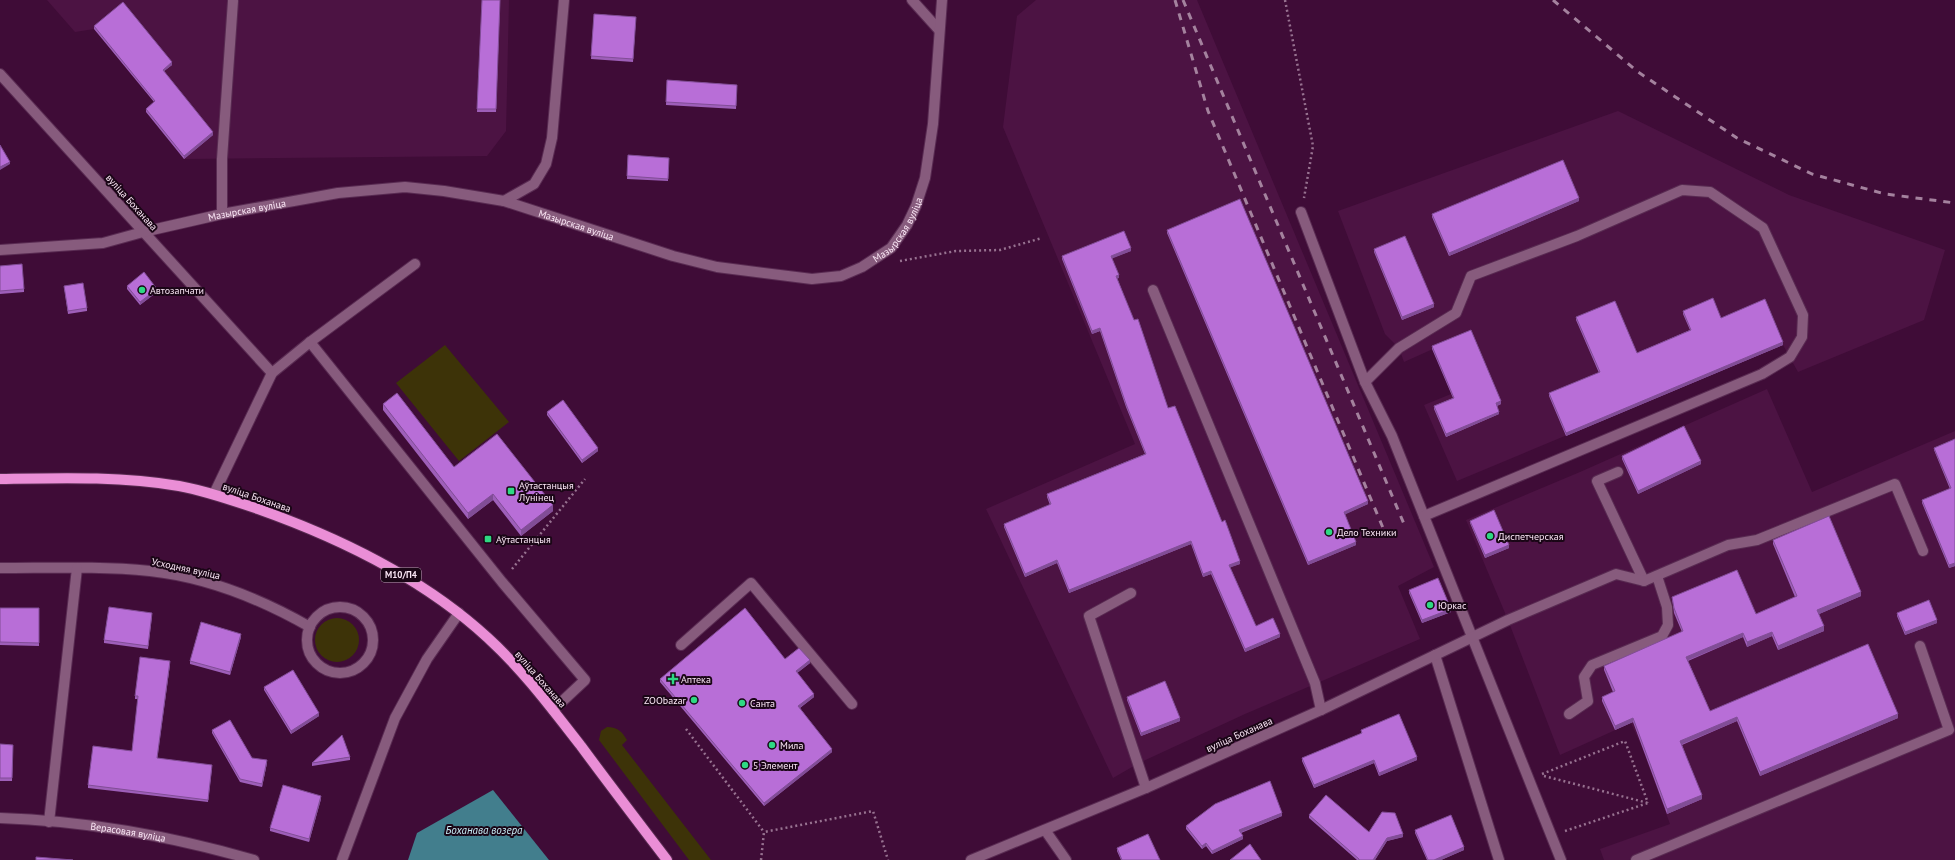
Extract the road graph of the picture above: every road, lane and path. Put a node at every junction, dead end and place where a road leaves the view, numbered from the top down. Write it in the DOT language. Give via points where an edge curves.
graph roads {
  1 [pos="564,0"];
  2 [pos="912,0"];
  3 [pos="942,0"];
  4 [pos="1285,0"];
  5 [pos="233,1"];
  6 [pos="939,30"];
  7 [pos="0,74"];
  8 [pos="504,200"];
  9 [pos="1301,212"];
  10 [pos="222,214"];
  11 [pos="143,232"];
  12 [pos="1042,238"];
  13 [pos="0,250"];
  14 [pos="898,261"];
  15 [pos="415,264"];
  16 [pos="1153,290"];
  17 [pos="310,342"];
  18 [pos="272,373"];
  19 [pos="1365,382"];
  20 [pos="1618,472"];
  21 [pos="0,479"];
  22 [pos="585,479"];
  23 [pos="214,494"];
  24 [pos="1424,516"];
  25 [pos="1923,551"];
  26 [pos="0,568"];
  27 [pos="77,568"];
  28 [pos="1657,576"];
  29 [pos="1644,581"];
  30 [pos="502,582"];
  31 [pos="1131,593"];
  32 [pos="459,613"];
  33 [pos="310,627"];
  34 [pos="1472,637"];
  35 [pos="681,645"];
  36 [pos="1920,646"];
  37 [pos="1435,655"];
  38 [pos="852,704"];
  39 [pos="553,710"];
  40 [pos="1321,710"];
  41 [pos="1569,714"];
  42 [pos="686,729"];
  43 [pos="1952,732"];
  44 [pos="1540,774"];
  45 [pos="1542,782"];
  46 [pos="1146,788"];
  47 [pos="1648,803"];
  48 [pos="0,818"];
  49 [pos="49,822"];
  50 [pos="1046,830"];
  51 [pos="764,832"];
  52 [pos="1561,832"];
  53 [pos="996,856"];
  54 [pos="1640,859"];
  55 [pos="254,860"];
  56 [pos="342,860"];
  57 [pos="667,860"];
  58 [pos="761,860"];
  59 [pos="888,860"];
  60 [pos="972,860"];
  61 [pos="1066,860"];
  62 [pos="1499,860"];
  63 [pos="1561,860"];
  1 -- 8 [label="street" via="552,138 546,164 534,184"];
  2 -- 6 [label="street"];
  3 -- 6 [label="street, Мазырская вуліца"];
  4 -- 9 [label="path" via="1313,146"];
  5 -- 10 [label="street" via="222,159"];
  6 -- 8 [label="street, Мазырская вуліца" via="933,124 925,178 916,206 890,248 862,267 841,276 812,279 717,267 673,256"];
  7 -- 11 [label="street, вуліца Боханава"];
  8 -- 10 [label="street, Мазырская вуліца" via="405,187 338,193"];
  9 -- 19 [label="street"];
  10 -- 11 [label="street, Мазырская вуліца"];
  11 -- 13 [label="street, Мазырская вуліца" via="103,243"];
  11 -- 18 [label="street, вуліца Боханава"];
  12 -- 14 [label="path" via="1000,250 956,251"];
  15 -- 17 [label="street"];
  16 -- 40 [label="street" via="1315,683"];
  17 -- 18 [label="street"];
  17 -- 30 [label="street"];
  18 -- 23 [label="street, вуліца Боханава"];
  19 -- 24 [label="street" via="1392,436"];
  19 -- 24 [label="street" via="1399,348 1456,312 1470,276 1577,236 1682,190 1710,192 1763,228 1803,315 1802,337 1790,357 1762,374"];
  20 -- 29 [label="street" via="1597,481"];
  21 -- 23 [label="main road, М10/П4" via="114,479 179,486"];
  22 -- 30 [label="path"];
  23 -- 32 [label="main road, вуліца Боханава / М10/П4" via="298,524 349,547 398,573"];
  24 -- 34 [label="street"];
  25 -- 28 [label="street" via="1895,484 1758,540 1728,545"];
  26 -- 27 [label="street, Усходняя вуліца"];
  27 -- 33 [label="street, Усходняя вуліца" via="150,571 198,581 234,591 275,607"];
  27 -- 49 [label="street"];
  28 -- 29 [label="street"];
  28 -- 41 [label="street" via="1667,607 1668,625 1662,636 1592,664 1584,677 1588,701"];
  29 -- 34 [label="street, вуліца Боханава" via="1616,574"];
  30 -- 39 [label="street" via="585,680"];
  31 -- 46 [label="street" via="1089,616"];
  32 -- 39 [label="main road, вуліца Боханава / М10/П4" via="498,649"];
  32 -- 56 [label="street" via="427,659 395,718"];
  33 -- 33 [label="street" via="307,638 310,651 315,661 326,669 341,673 352,670 361,665 372,649 372,632 368,622 360,613 349,608 342,606 323,611"];
  34 -- 37 [label="street, вуліца Боханава"];
  34 -- 63 [label="street"];
  35 -- 38 [label="street" via="752,583"];
  36 -- 43 [label="street"];
  37 -- 40 [label="street, вуліца Боханава"];
  37 -- 62 [label="street"];
  39 -- 57 [label="main road, вуліца Боханава / М10/П4"];
  40 -- 46 [label="street, вуліца Боханава"];
  42 -- 51 [label="path"];
  43 -- 54 [label="street"];
  44 -- 45 [label="path"];
  44 -- 47 [label="path"];
  44 -- 47 [label="path" via="1625,741"];
  46 -- 50 [label="street, вуліца Боханава"];
  47 -- 52 [label="path"];
  48 -- 49 [label="street, Верасовая вуліца"];
  49 -- 55 [label="street, Верасовая вуліца" via="137,832"];
  50 -- 53 [label="street, вуліца Боханава"];
  50 -- 61 [label="street"];
  51 -- 58 [label="path"];
  51 -- 59 [label="path" via="873,811"];
  53 -- 60 [label="street, вуліца Боханава"];
}
